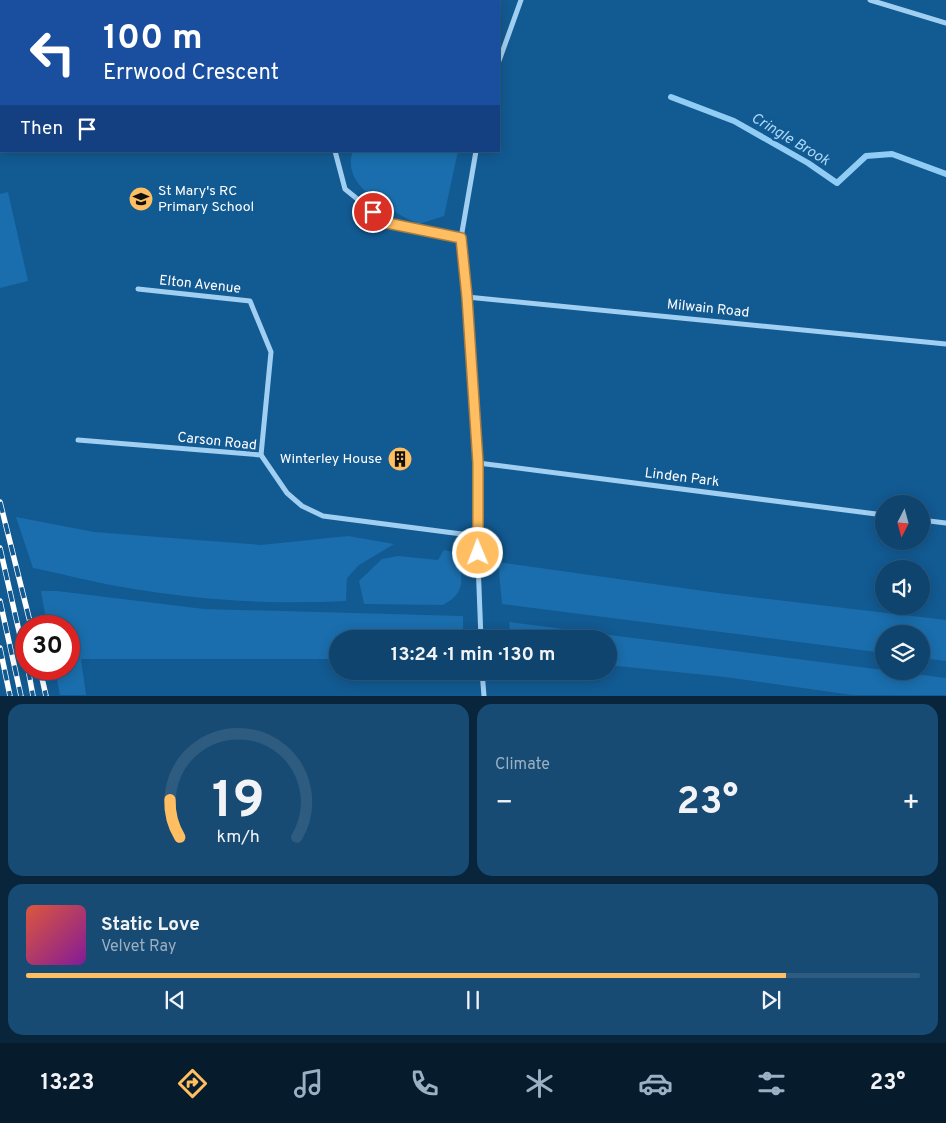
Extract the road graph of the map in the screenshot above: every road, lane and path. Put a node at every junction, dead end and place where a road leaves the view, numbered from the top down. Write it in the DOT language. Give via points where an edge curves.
graph roads {
  1 [pos="521,0"];
  2 [pos="870,0"];
  3 [pos="946,23"];
  4 [pos="500,58"];
  5 [pos="335,152"];
  6 [pos="476,152"];
  7 [pos="461,238"];
  8 [pos="138,289"];
  9 [pos="467,297"];
  10 [pos="946,344"];
  11 [pos="78,440"];
  12 [pos="260,456"];
  13 [pos="478,463"];
  14 [pos="875,514"];
  15 [pos="930,521"];
  16 [pos="946,523"];
  17 [pos="477,536"];
  18 [pos="481,630"];
  19 [pos="483,680"];
  20 [pos="484,696"];
  1 -- 4 [label="street"];
  2 -- 3 [label="street"];
  5 -- 7 [label="street" via="346,189 387,223"];
  6 -- 7 [label="street"];
  7 -- 9 [label="street"];
  8 -- 12 [label="street, Elton Avenue" via="250,301 271,352"];
  9 -- 10 [label="street, Milwain Road"];
  9 -- 13 [label="street"];
  11 -- 12 [label="street, Carson Road"];
  12 -- 17 [label="street, Carson Road" via="287,493 302,506 323,516"];
  13 -- 14 [label="street, Linden Park"];
  13 -- 17 [label="street"];
  15 -- 16 [label="street"];
  17 -- 18 [label="street"];
  19 -- 20 [label="street"];
}
